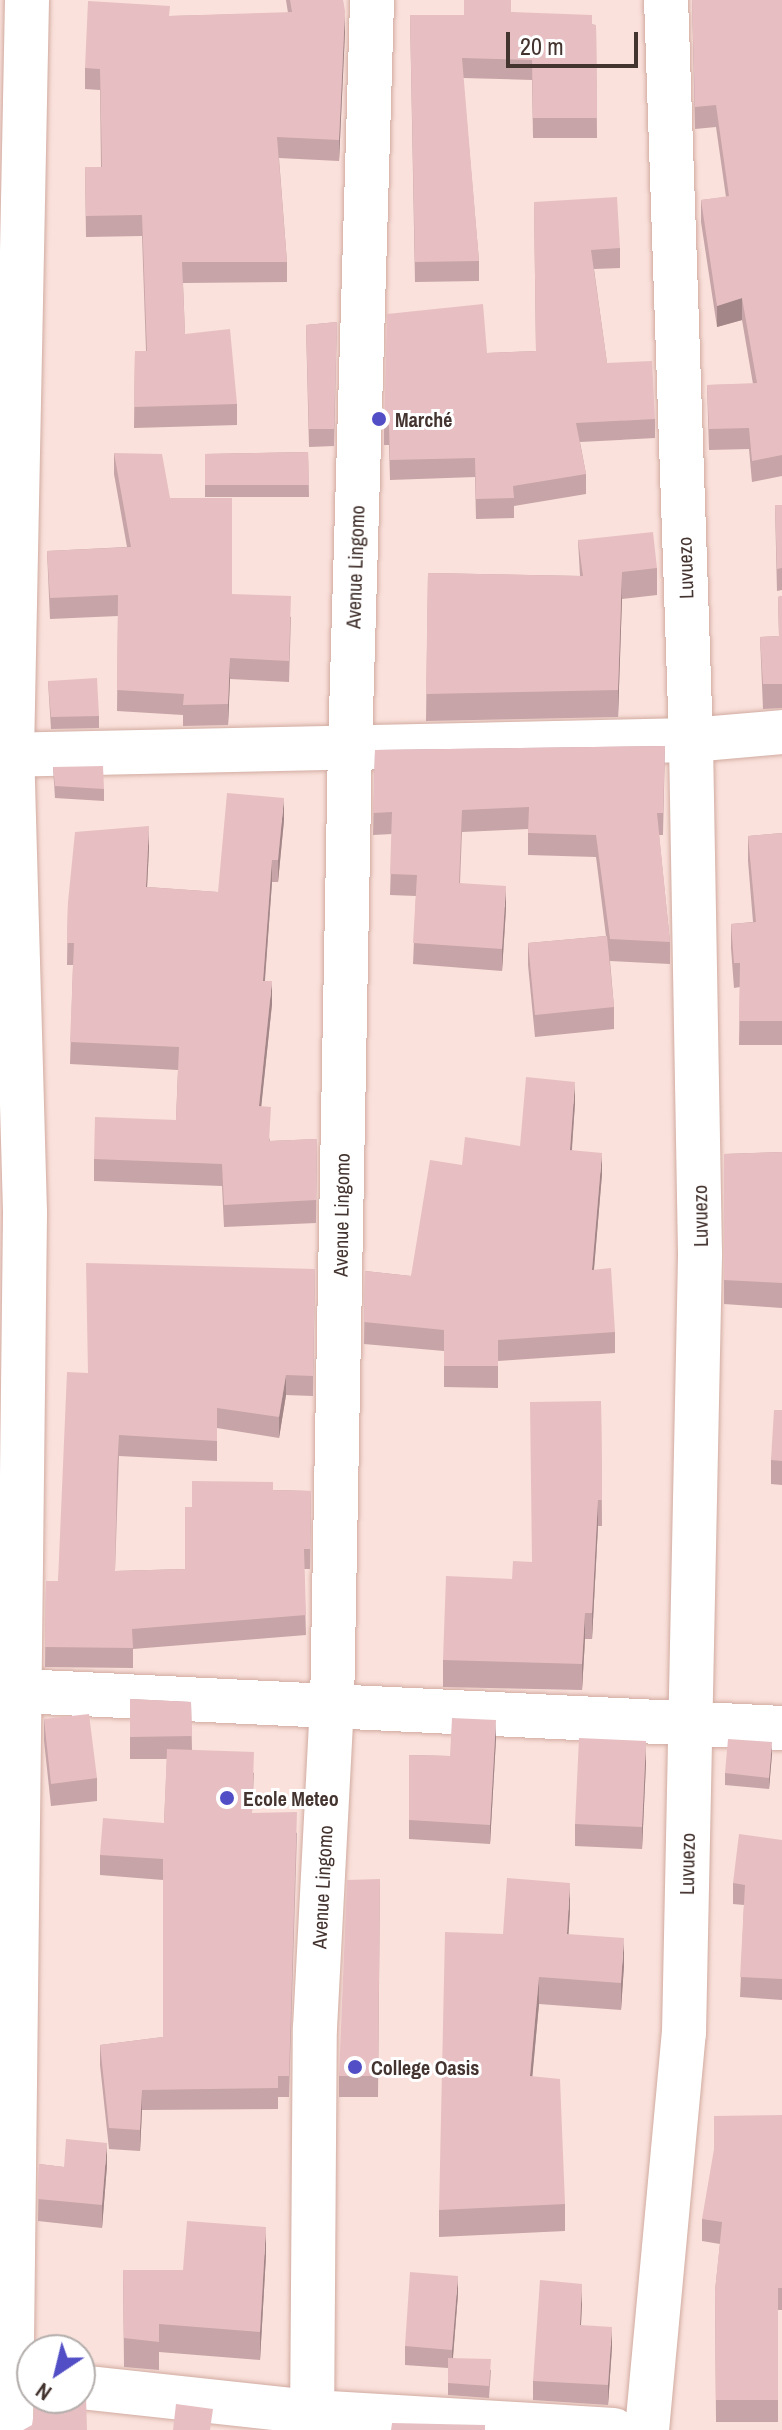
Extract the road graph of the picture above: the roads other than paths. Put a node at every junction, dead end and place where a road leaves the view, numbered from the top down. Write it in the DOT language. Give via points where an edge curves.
graph roads {
  1 [pos="27,0"];
  2 [pos="372,0"];
  3 [pos="666,0"];
  4 [pos="782,732"];
  5 [pos="691,740"];
  6 [pos="350,747"];
  7 [pos="6,754"];
  8 [pos="12,1690"];
  9 [pos="332,1708"];
  10 [pos="689,1721"];
  11 [pos="782,1728"];
  12 [pos="16,2380"];
  13 [pos="96,2389"];
  14 [pos="312,2421"];
  15 [pos="11,2430"];
  16 [pos="613,2430"];
  17 [pos="647,2430"];
  1 -- 7 [label="street"];
  2 -- 6 [label="street, Avenue Lingomo"];
  3 -- 5 [label="street, Luvuezo"];
  4 -- 5 [label="street"];
  5 -- 6 [label="street"];
  5 -- 10 [label="street, Luvuezo" via="700,1253"];
  6 -- 7 [label="street"];
  6 -- 9 [label="street, Avenue Lingomo"];
  7 -- 8 [label="street" via="25,1212"];
  8 -- 9 [label="street"];
  8 -- 12 [label="street"];
  9 -- 10 [label="street"];
  9 -- 14 [label="street, Avenue Lingomo" via="315,2028"];
  10 -- 11 [label="street"];
  10 -- 17 [label="street, Luvuezo" via="684,2033"];
  12 -- 15 [label="street"];
  13 -- 14 [label="street"];
  14 -- 16 [label="street"];
}
